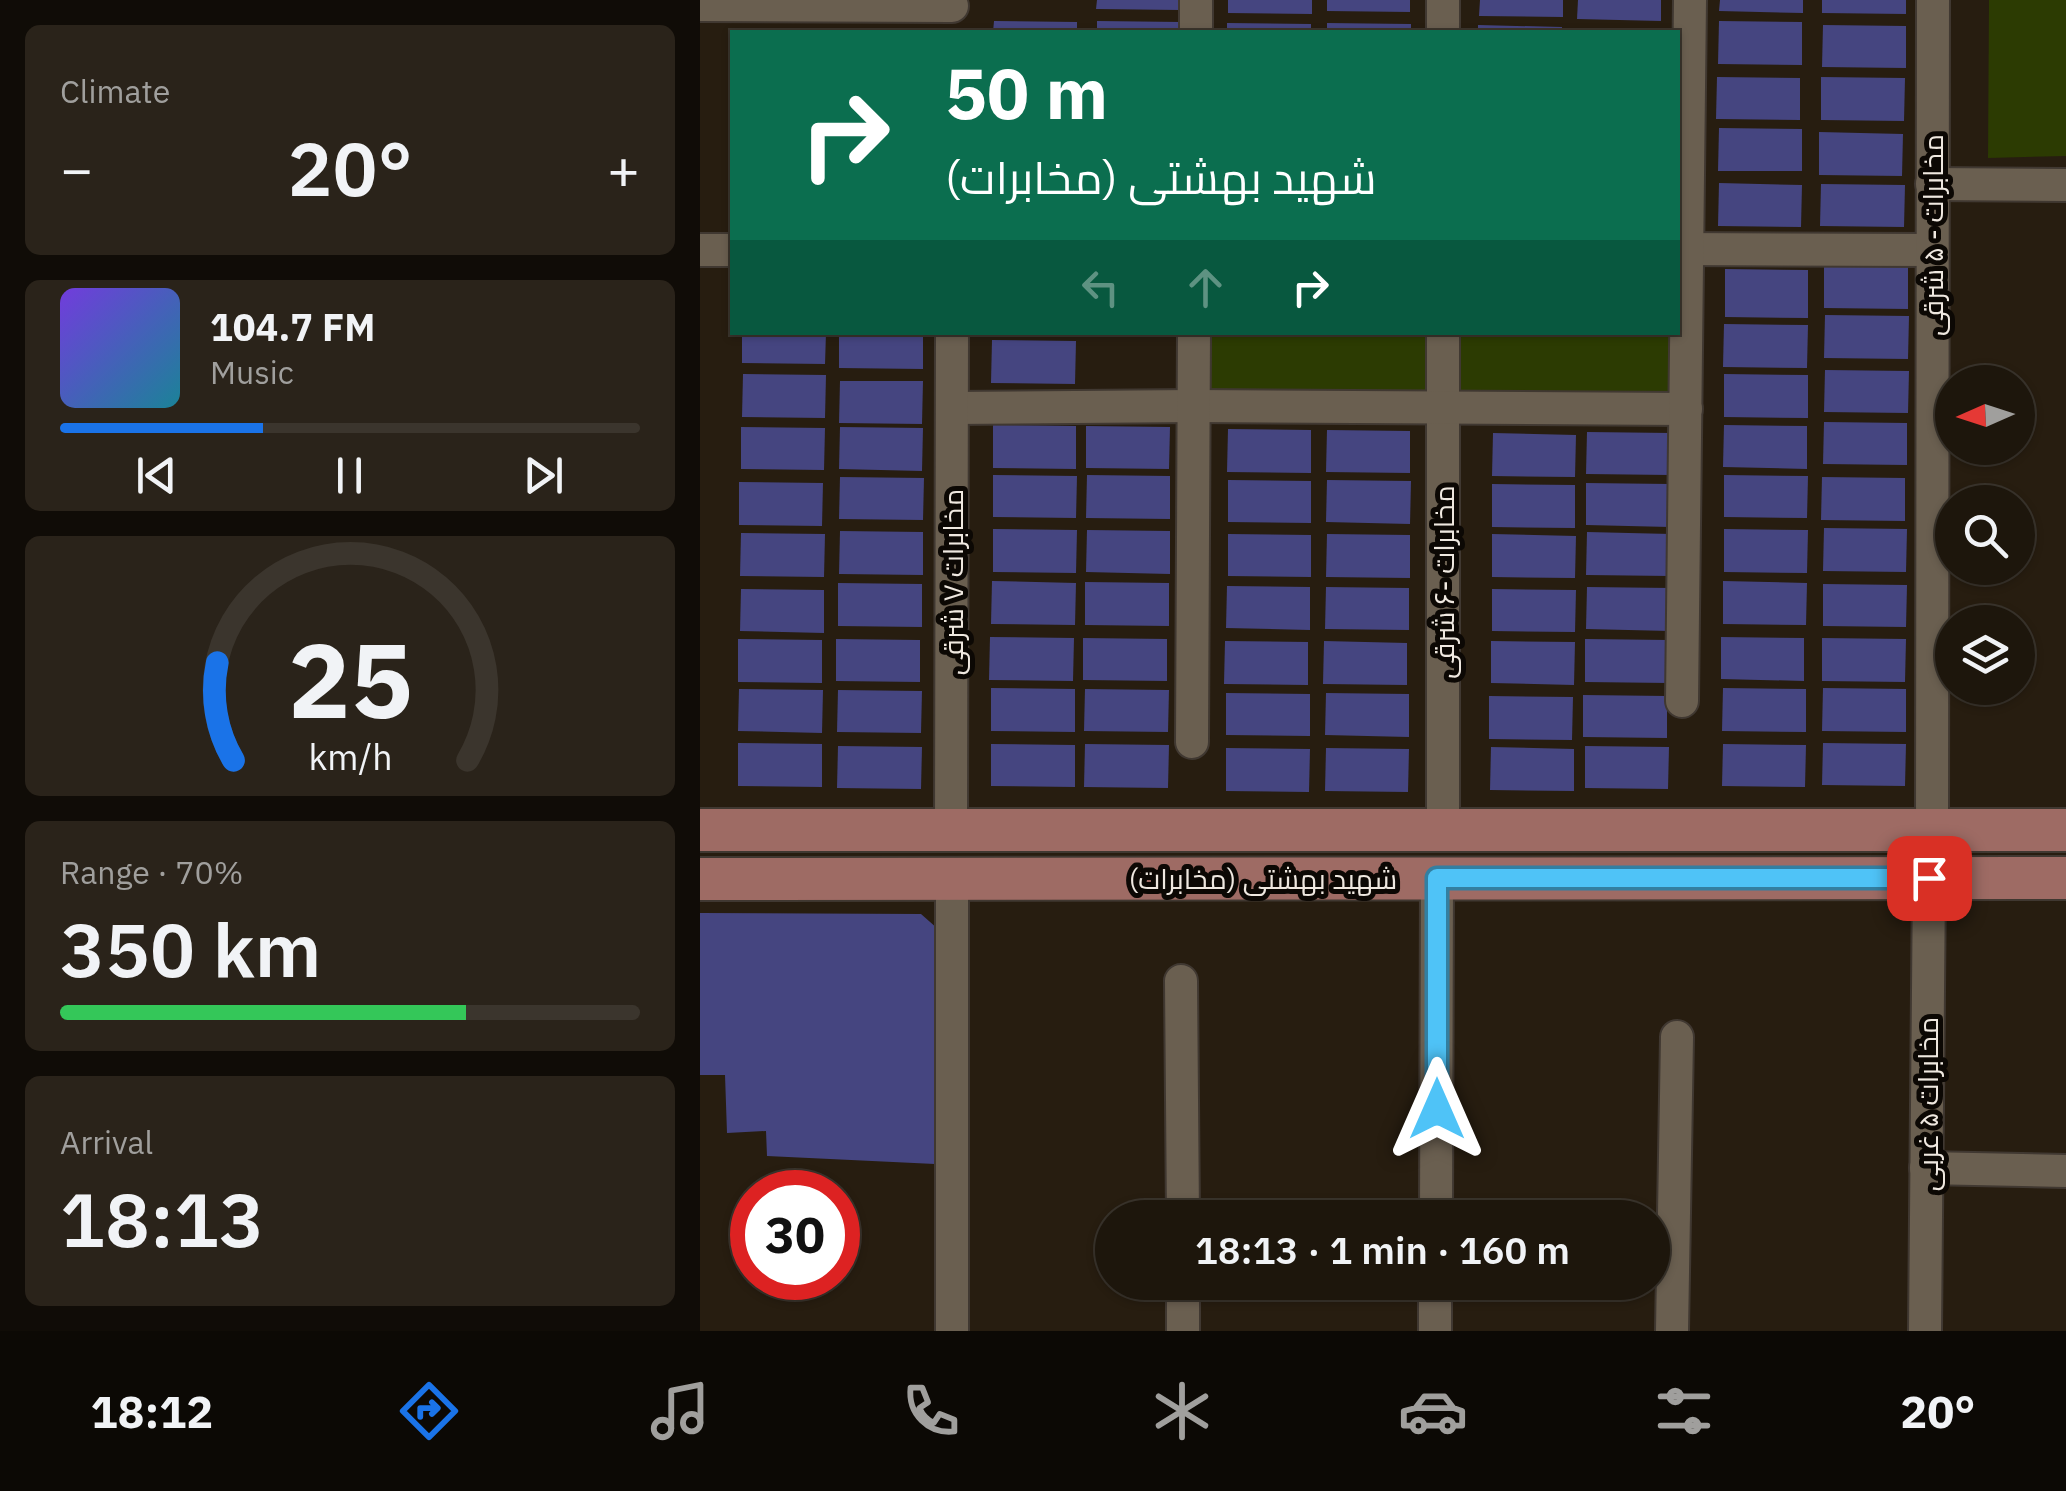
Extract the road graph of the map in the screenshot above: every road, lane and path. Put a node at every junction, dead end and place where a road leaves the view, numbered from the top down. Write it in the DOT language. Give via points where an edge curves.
graph roads {
  1 [pos="1196,0"];
  2 [pos="1442,0"];
  3 [pos="1690,0"];
  4 [pos="1932,0"];
  5 [pos="700,5"];
  6 [pos="952,13"];
  7 [pos="1196,30"];
  8 [pos="1442,30"];
  9 [pos="1932,184"];
  10 [pos="2066,185"];
  11 [pos="1682,249"];
  12 [pos="700,250"];
  13 [pos="730,250"];
  14 [pos="1932,250"];
  15 [pos="952,335"];
  16 [pos="1194,335"];
  17 [pos="1443,335"];
  18 [pos="1194,406"];
  19 [pos="952,408"];
  20 [pos="1443,408"];
  21 [pos="1686,409"];
  22 [pos="1682,701"];
  23 [pos="1192,742"];
  24 [pos="700,830"];
  25 [pos="2066,830"];
  26 [pos="952,831"];
  27 [pos="1443,831"];
  28 [pos="1740,831"];
  29 [pos="1932,831"];
  30 [pos="952,878"];
  31 [pos="1437,878"];
  32 [pos="1738,878"];
  33 [pos="1929,878"];
  34 [pos="2066,878"];
  35 [pos="700,879"];
  36 [pos="1182,981"];
  37 [pos="1677,1037"];
  38 [pos="1926,1168"];
  39 [pos="2066,1172"];
  40 [pos="1182,1200"];
  41 [pos="1436,1200"];
  42 [pos="1664,1200"];
  43 [pos="1183,1300"];
  44 [pos="1436,1300"];
  45 [pos="1670,1300"];
  46 [pos="952,1331"];
  47 [pos="1183,1331"];
  48 [pos="1435,1331"];
  49 [pos="1672,1331"];
  50 [pos="1925,1331"];
  1 -- 7 [label="street"];
  2 -- 8 [label="street"];
  3 -- 11 [label="street"];
  4 -- 9 [label="street, مخابرات - ۵ شرقی"];
  5 -- 6 [label="street"];
  9 -- 10 [label="street"];
  9 -- 14 [label="street, مخابرات - ۵ شرقی"];
  11 -- 14 [label="street"];
  11 -- 21 [label="street"];
  12 -- 13 [label="street"];
  14 -- 29 [label="street, مخابرات - ۵ شرقی"];
  15 -- 19 [label="street, مخابرات ۷ شرقی"];
  16 -- 18 [label="street"];
  17 -- 20 [label="street, مخابرات -۶ شرقی"];
  18 -- 19 [label="street"];
  18 -- 20 [label="street"];
  18 -- 23 [label="street"];
  19 -- 26 [label="street, مخابرات ۷ شرقی"];
  20 -- 21 [label="street"];
  20 -- 27 [label="street, مخابرات -۶ شرقی"];
  21 -- 22 [label="street"];
  24 -- 26 [label="main road, شهید بهشتی (مخابرات)"];
  25 -- 29 [label="main road, شهید بهشتی (مخابرات)"];
  26 -- 27 [label="main road, شهید بهشتی (مخابرات)"];
  27 -- 28 [label="main road, شهید بهشتی (مخابرات)"];
  28 -- 29 [label="main road, شهید بهشتی (مخابرات)"];
  28 -- 32 [label="main road"];
  30 -- 31 [label="main road, شهید بهشتی (مخابرات)"];
  30 -- 35 [label="main road, شهید بهشتی (مخابرات)"];
  30 -- 46 [label="street"];
  31 -- 32 [label="main road, شهید بهشتی (مخابرات)"];
  31 -- 41 [label="street"];
  32 -- 33 [label="main road, شهید بهشتی (مخابرات)"];
  33 -- 34 [label="main road, شهید بهشتی (مخابرات)"];
  33 -- 38 [label="street, مخابرات ۵ غربی"];
  36 -- 40 [label="street"];
  37 -- 42 [label="street"];
  38 -- 39 [label="street"];
  38 -- 50 [label="street, مخابرات ۵ غربی"];
  43 -- 47 [label="street"];
  44 -- 48 [label="street"];
  45 -- 49 [label="street"];
}
